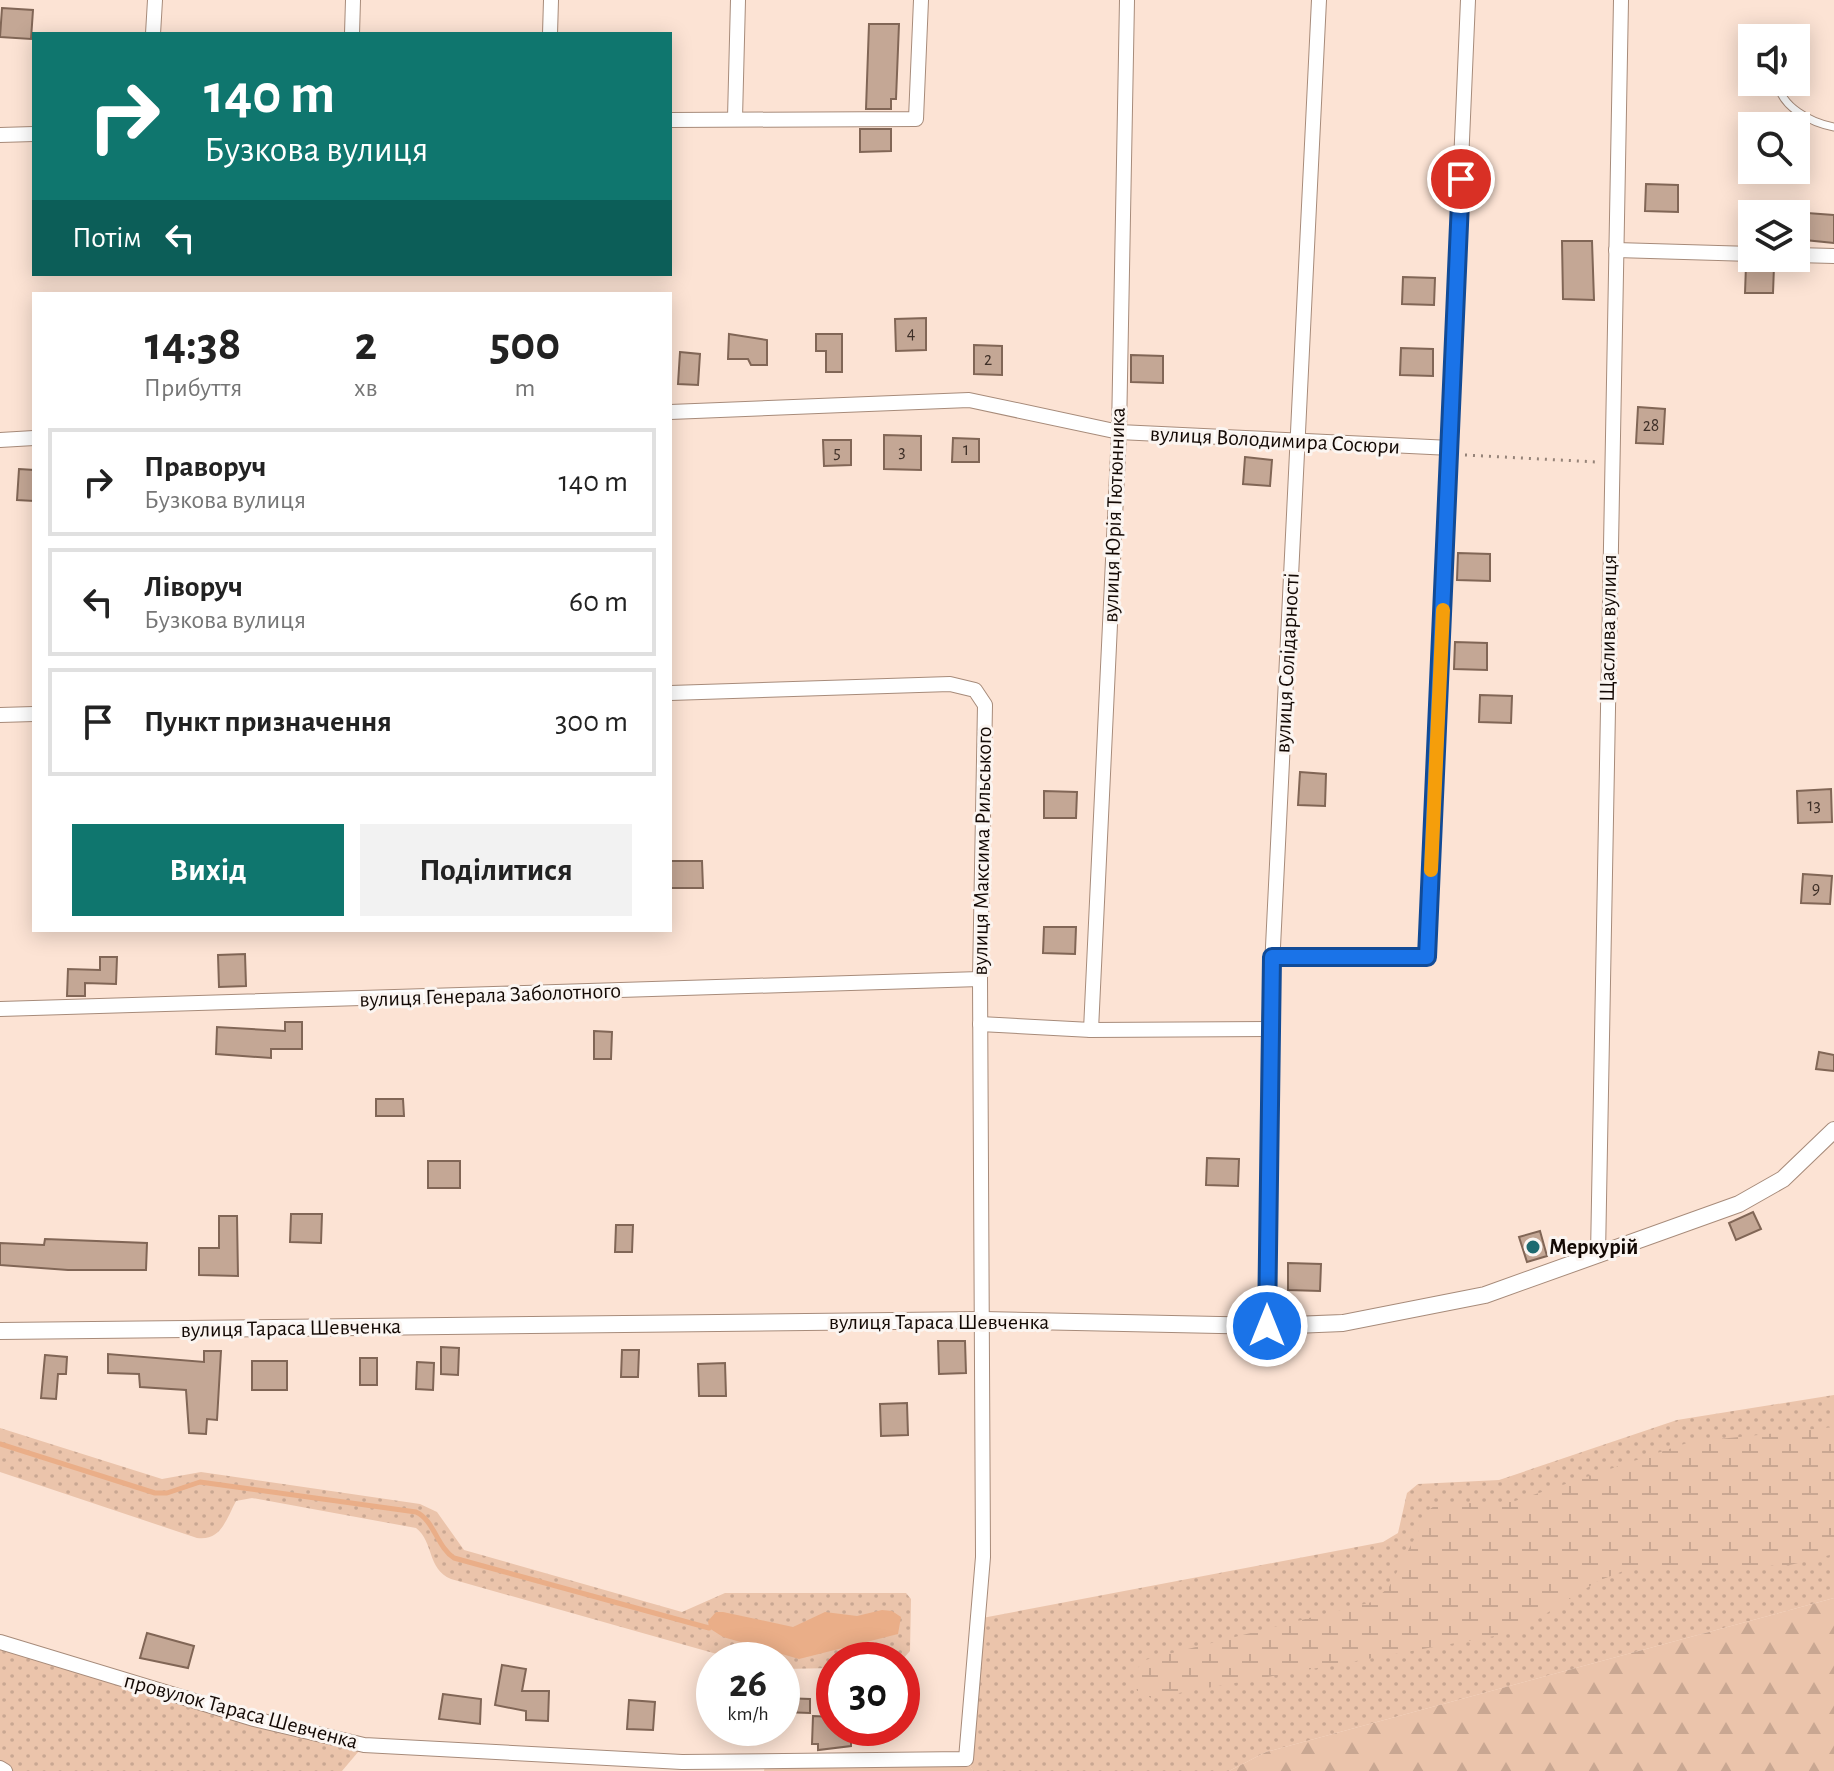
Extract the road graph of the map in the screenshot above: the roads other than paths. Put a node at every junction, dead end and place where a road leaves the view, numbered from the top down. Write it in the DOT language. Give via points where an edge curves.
graph roads {
  1 [pos="155,0"];
  2 [pos="353,0"];
  3 [pos="551,0"];
  4 [pos="738,0"];
  5 [pos="921,0"];
  6 [pos="1127,0"];
  7 [pos="1319,0"];
  8 [pos="1468,0"];
  9 [pos="1621,0"];
  10 [pos="153,32"];
  11 [pos="352,32"];
  12 [pos="550,32"];
  13 [pos="1784,96"];
  14 [pos="735,118"];
  15 [pos="672,120"];
  16 [pos="1834,127"];
  17 [pos="32,134"];
  18 [pos="0,135"];
  19 [pos="1616,250"];
  20 [pos="1738,254"];
  21 [pos="1810,255"];
  22 [pos="1834,256"];
  23 [pos="672,412"];
  24 [pos="1119,432"];
  25 [pos="32,438"];
  26 [pos="0,440"];
  27 [pos="1297,442"];
  28 [pos="1451,448"];
  29 [pos="672,693"];
  30 [pos="32,714"];
  31 [pos="0,715"];
  32 [pos="1272,957"];
  33 [pos="980,979"];
  34 [pos="0,1009"];
  35 [pos="980,1024"];
  36 [pos="1269,1029"];
  37 [pos="1091,1030"];
  38 [pos="1834,1130"];
  39 [pos="1598,1255"];
  40 [pos="983,1320"];
  41 [pos="1267,1326"];
  42 [pos="0,1331"];
  43 [pos="0,1642"];
  44 [pos="966,1759"];
  1 -- 10 [label="street"];
  2 -- 11 [label="street"];
  3 -- 12 [label="street"];
  4 -- 14 [label="street"];
  5 -- 14 [label="street" via="916,119"];
  6 -- 24 [label="street, вулиця Юрія Тютюнника"];
  7 -- 27 [label="street, вулиця Солідарності"];
  8 -- 28 [label="street"];
  9 -- 19 [label="street, Щаслива вулиця"];
  13 -- 16 [label="lane" via="1818,124"];
  14 -- 15 [label="street"];
  17 -- 18 [label="street"];
  19 -- 20 [label="street"];
  19 -- 39 [label="street, Щаслива вулиця"];
  21 -- 22 [label="street"];
  23 -- 24 [label="street, вулиця Володимира Сосюри" via="969,400"];
  24 -- 27 [label="street, вулиця Володимира Сосюри"];
  24 -- 37 [label="street, вулиця Юрія Тютюнника"];
  25 -- 26 [label="street"];
  27 -- 28 [label="street, вулиця Володимира Сосюри"];
  27 -- 32 [label="street, вулиця Солідарності"];
  28 -- 32 [label="street" via="1427,957"];
  29 -- 33 [label="street, вулиця Максима Рильського" via="950,684 975,690 985,705"];
  30 -- 31 [label="street"];
  32 -- 36 [label="street, вулиця Солідарності"];
  33 -- 34 [label="street, вулиця Генерала Заболотного"];
  33 -- 35 [label="street, вулиця Максима Рильського"];
  35 -- 37 [label="street"];
  35 -- 40 [label="street, вулиця Максима Рильського"];
  36 -- 37 [label="street"];
  36 -- 41 [label="street, вулиця Солідарності"];
  38 -- 39 [label="street, вулиця Тараса Шевченка" via="1783,1179 1753,1198"];
  39 -- 41 [label="street, вулиця Тараса Шевченка" via="1433,1308 1343,1323"];
  40 -- 41 [label="street, вулиця Тараса Шевченка"];
  40 -- 42 [label="street, вулиця Тараса Шевченка"];
  40 -- 44 [label="street, вулиця Максима Рильського" via="983,1557"];
  43 -- 44 [label="street, провулок Тараса Шевченка" via="254,1719 364,1745 682,1762"];
}
